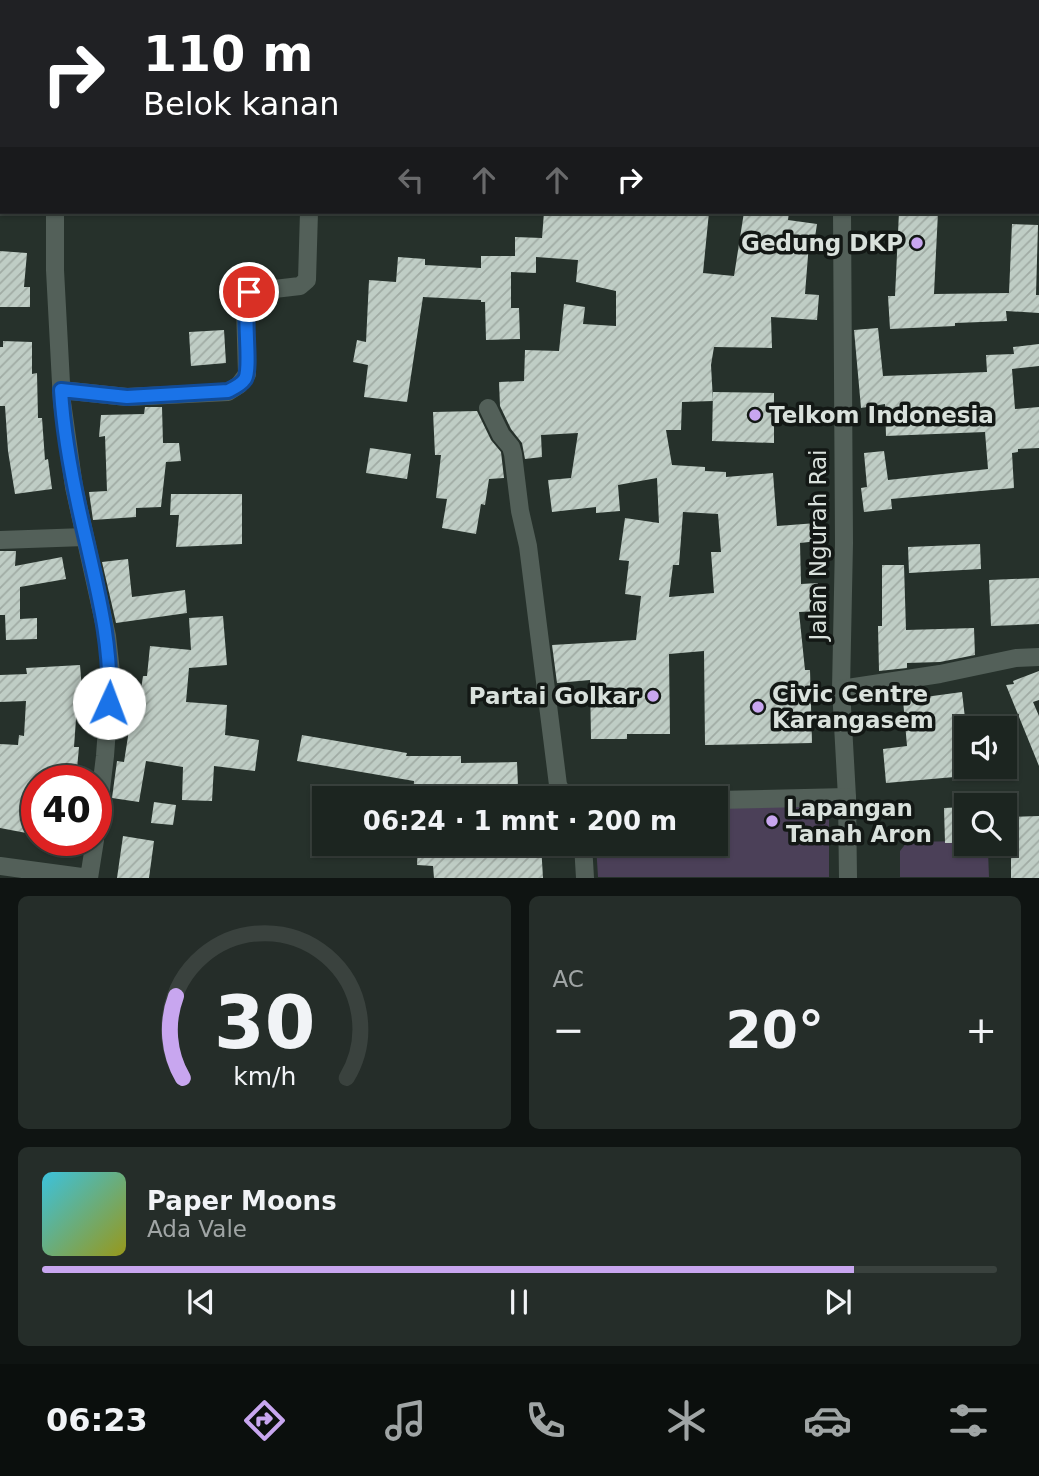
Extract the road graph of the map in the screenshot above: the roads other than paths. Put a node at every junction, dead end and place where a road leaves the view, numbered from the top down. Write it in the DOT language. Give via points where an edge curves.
graph roads {
  1 [pos="55,214"];
  2 [pos="309,214"];
  3 [pos="842,214"];
  4 [pos="61,390"];
  5 [pos="488,408"];
  6 [pos="85,537"];
  7 [pos="0,540"];
  8 [pos="1039,657"];
  9 [pos="841,689"];
  10 [pos="104,765"];
  11 [pos="559,786"];
  12 [pos="847,797"];
  13 [pos="728,800"];
  14 [pos="92,856"];
  15 [pos="584,856"];
  16 [pos="0,866"];
  17 [pos="89,877"];
  18 [pos="585,877"];
  19 [pos="848,877"];
  1 -- 4 [label="street"];
  2 -- 4 [label="street" via="307,280 300,286 249,292 245,305 247,374 239,386 228,391 127,397"];
  3 -- 9 [label="street, Jalan Ngurah Rai"];
  4 -- 6 [label="street"];
  5 -- 11 [label="street" via="513,454"];
  6 -- 7 [label="street"];
  6 -- 10 [label="street" via="111,673"];
  8 -- 9 [label="street"];
  9 -- 12 [label="street, Jalan Ngurah Rai"];
  12 -- 13 [label="street"];
  12 -- 19 [label="street, Jalan Ngurah Rai"];
  14 -- 17 [label="street"];
  15 -- 18 [label="street"];
  16 -- 17 [label="street"];
}
